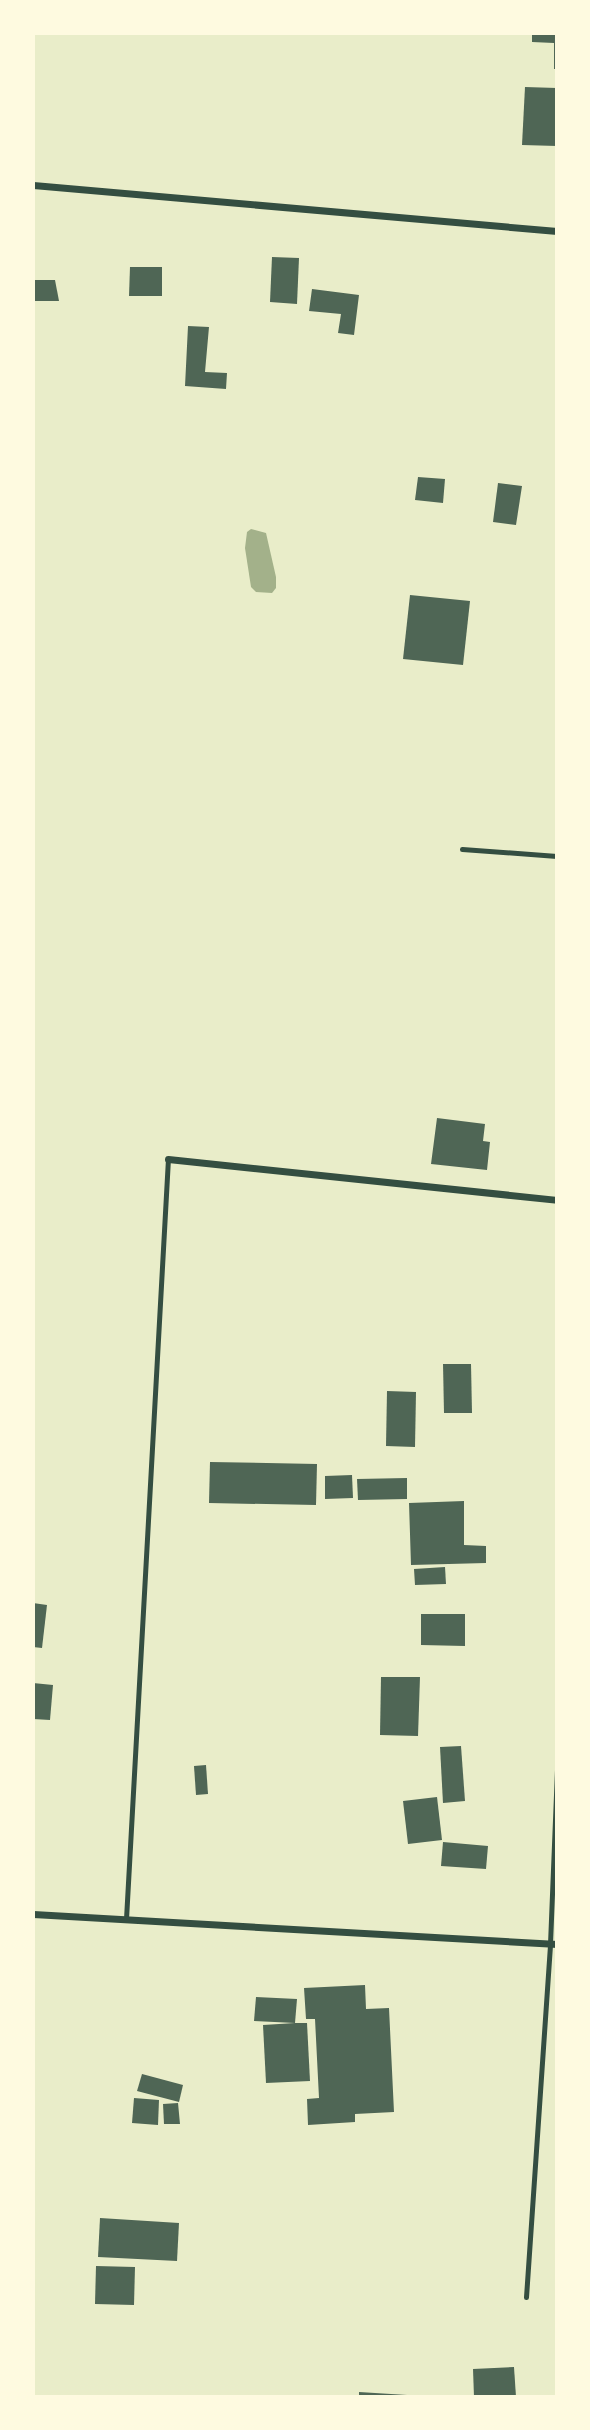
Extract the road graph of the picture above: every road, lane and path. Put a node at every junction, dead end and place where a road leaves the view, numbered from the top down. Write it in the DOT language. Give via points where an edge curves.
graph roads {
  1 [pos="33,185"];
  2 [pos="557,231"];
  3 [pos="462,849"];
  4 [pos="557,856"];
  5 [pos="168,1159"];
  6 [pos="557,1200"];
  7 [pos="557,1766"];
  8 [pos="33,1914"];
  9 [pos="126,1919"];
  10 [pos="553,1944"];
  11 [pos="526,2297"];
  1 -- 2 [label="street"];
  3 -- 4 [label="lane"];
  5 -- 6 [label="street"];
  5 -- 9 [label="lane"];
  7 -- 10 [label="lane"];
  8 -- 9 [label="street"];
  9 -- 10 [label="street"];
  10 -- 11 [label="lane"];
}
